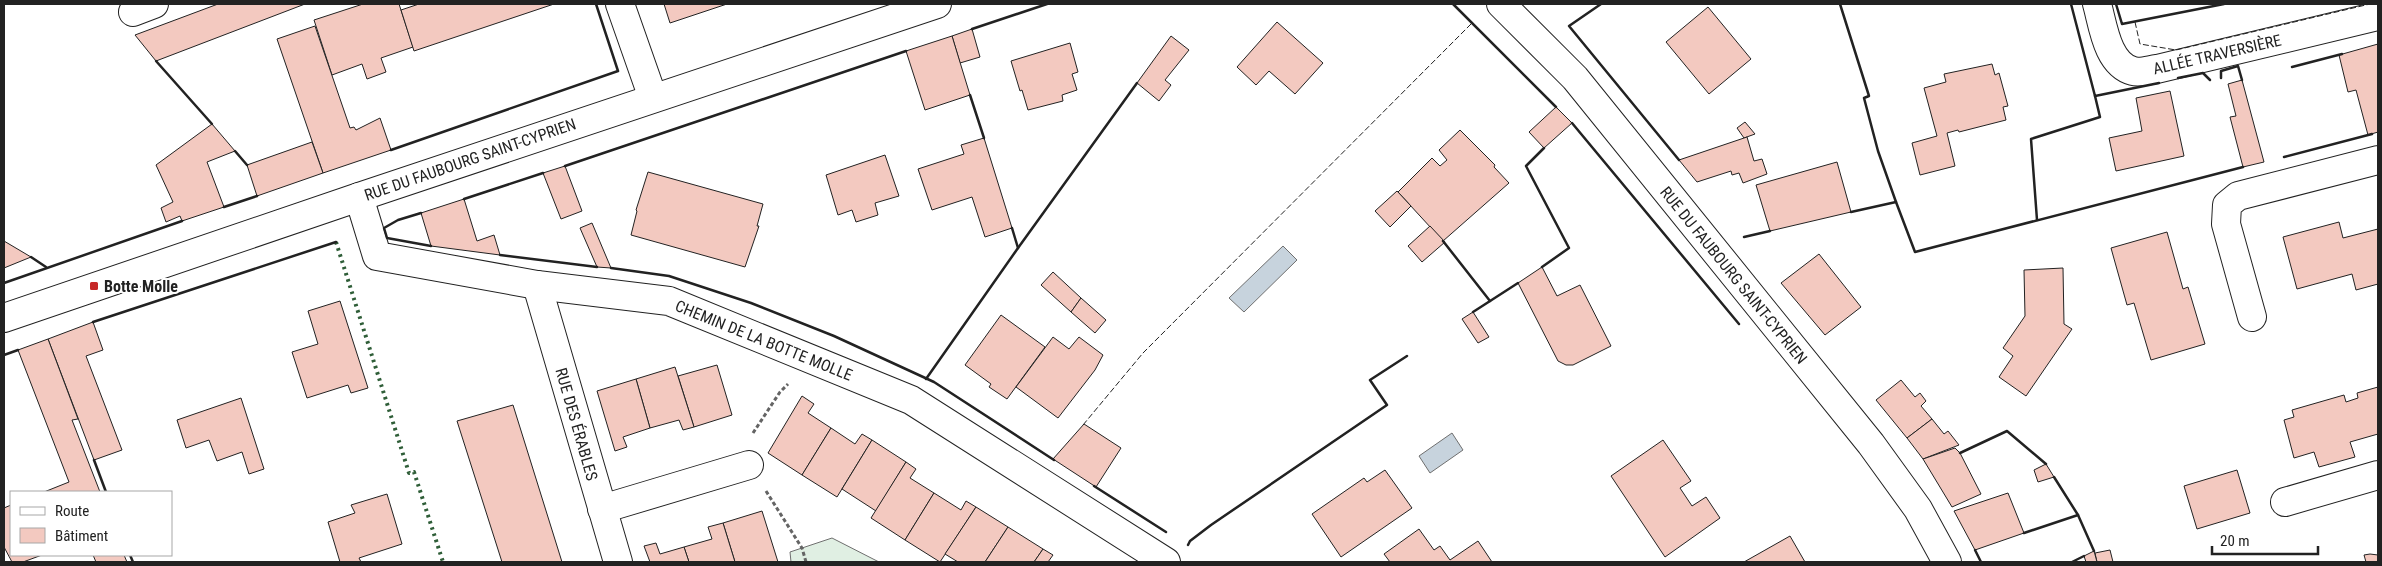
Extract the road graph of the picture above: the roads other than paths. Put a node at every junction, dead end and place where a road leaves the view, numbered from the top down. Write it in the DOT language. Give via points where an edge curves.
graph roads {
  1 [pos="620,4"];
  2 [pos="937,4"];
  3 [pos="1501,4"];
  4 [pos="2097,4"];
  5 [pos="2378,16"];
  6 [pos="653,98"];
  7 [pos="2378,160"];
  8 [pos="359,197"];
  9 [pos="537,286"];
  10 [pos="2252,317"];
  11 [pos="4,318"];
  12 [pos="749,465"];
  13 [pos="2378,475"];
  14 [pos="2285,502"];
  15 [pos="602,509"];
  16 [pos="618,562"];
  17 [pos="1166,562"];
  18 [pos="1947,562"];
  1 -- 6 [label="street"];
  2 -- 6 [label="street, RUE DU FAUBOURG SAINT-CYPRIEN"];
  3 -- 18 [label="street, RUE DU FAUBOURG SAINT-CYPRIEN" via="1575,78 1871,444 1918,509"];
  4 -- 5 [label="street, ALLÉE TRAVERSIÈRE" via="2113,55 2121,65 2133,71 2157,69"];
  6 -- 8 [label="street, RUE DU FAUBOURG SAINT-CYPRIEN"];
  7 -- 10 [label="street" via="2238,196 2227,205 2226,224"];
  8 -- 9 [label="street, CHEMIN DE LA BOTTE MOLLE" via="377,256"];
  8 -- 11 [label="street, RUE DU FAUBOURG SAINT-CYPRIEN"];
  9 -- 15 [label="street, RUE DES ÉRABLES"];
  9 -- 17 [label="street, CHEMIN DE LA BOTTE MOLLE" via="669,301 910,400"];
  12 -- 15 [label="street"];
  13 -- 14 [label="street"];
  15 -- 16 [label="street, RUE DES ÉRABLES"];
}
